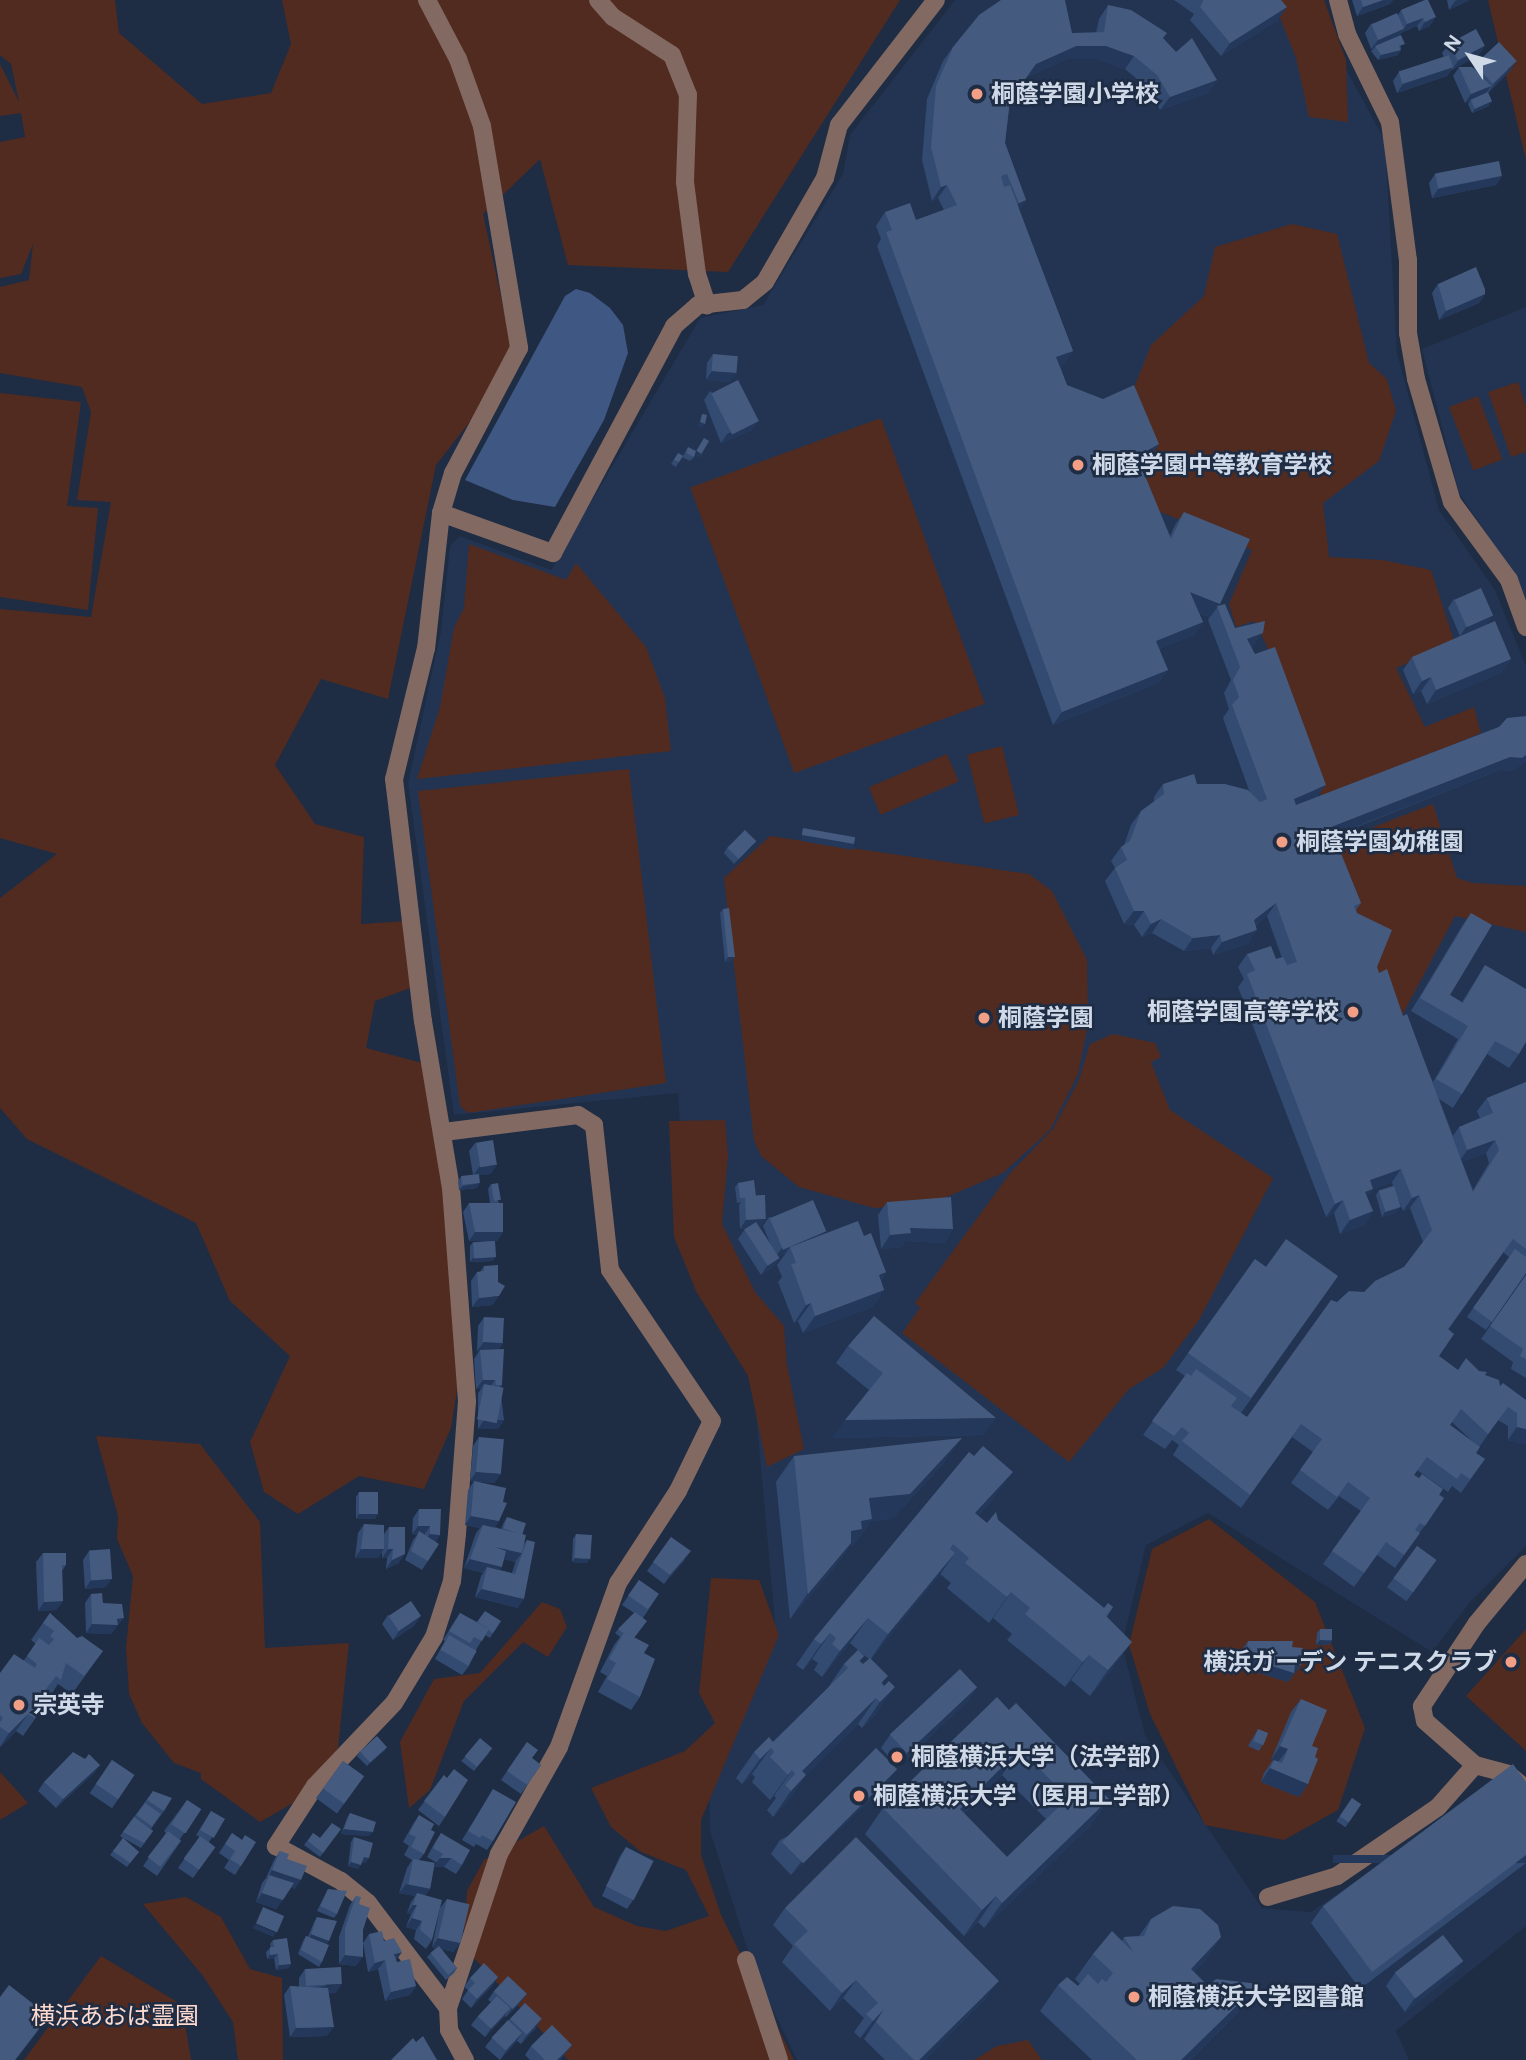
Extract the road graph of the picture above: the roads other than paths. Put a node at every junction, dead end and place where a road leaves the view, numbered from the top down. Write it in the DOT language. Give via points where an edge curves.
graph roads {
  1 [pos="427,0"];
  2 [pos="598,0"];
  3 [pos="936,0"];
  4 [pos="1338,0"];
  5 [pos="707,305"];
  6 [pos="441,513"];
  7 [pos="1526,627"];
  8 [pos="444,1132"];
  9 [pos="1526,1564"];
  10 [pos="1475,1765"];
  11 [pos="1526,1789"];
  12 [pos="1268,1896"];
  13 [pos="746,1960"];
  14 [pos="448,2008"];
  15 [pos="465,2060"];
  16 [pos="779,2060"];
  1 -- 6 [label="street" via="458,59 482,126 520,348 453,473"];
  2 -- 5 [label="street" via="613,17 672,55 688,95 685,182 697,274"];
  3 -- 5 [label="street" via="839,125 825,178 765,282 743,300"];
  4 -- 7 [label="street" via="1347,34 1390,122 1408,260 1408,332 1416,379 1452,502 1509,580"];
  5 -- 6 [label="street" via="698,305 674,326 553,553"];
  6 -- 8 [label="street" via="426,648 394,779 423,1021"];
  8 -- 14 [label="street" via="467,1401 452,1581 434,1637 394,1703 315,1786 276,1846 341,1881 368,1903"];
  8 -- 14 [label="street" via="578,1115 594,1125 610,1270 712,1421 678,1491 618,1583 559,1747 499,1854"];
  9 -- 10 [label="street" via="1423,1699 1425,1721"];
  10 -- 11 [label="street" via="1508,1774"];
  10 -- 12 [label="street" via="1438,1807 1337,1876"];
  13 -- 16 [label="street"];
  14 -- 15 [label="street" via="449,2030"];
}
